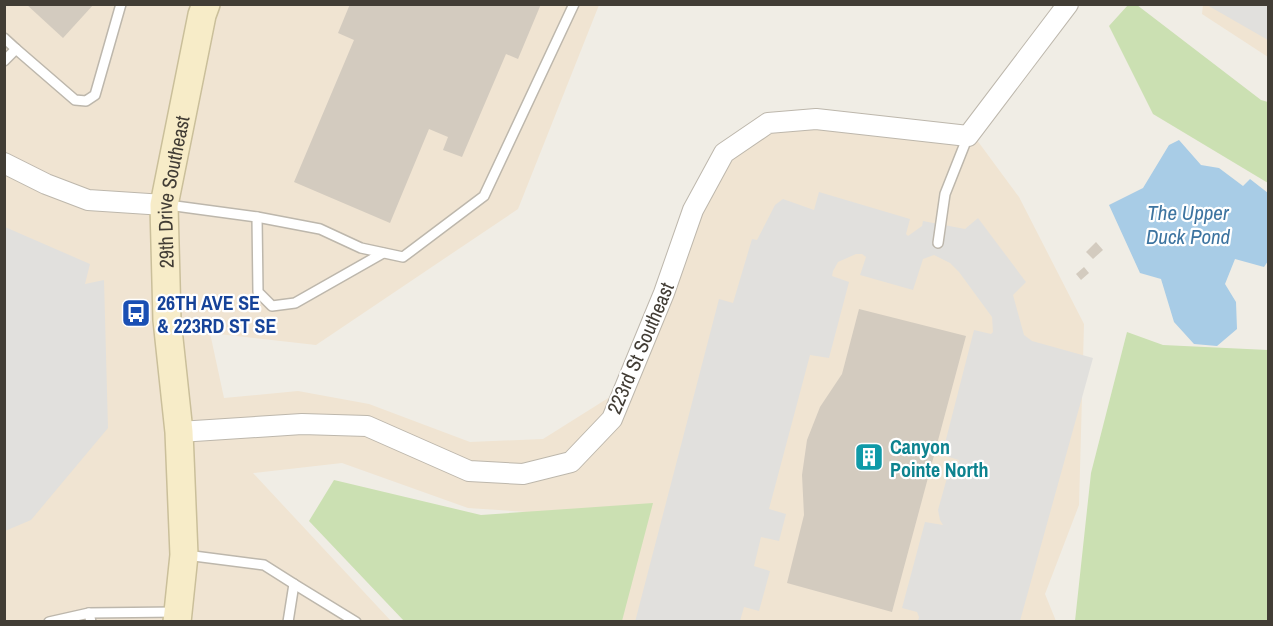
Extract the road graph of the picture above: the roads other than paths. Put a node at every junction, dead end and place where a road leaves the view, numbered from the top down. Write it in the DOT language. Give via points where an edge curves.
graph roads {
  1 [pos="121,4"];
  2 [pos="574,4"];
  3 [pos="1068,4"];
  4 [pos="204,10"];
  5 [pos="4,38"];
  6 [pos="16,49"];
  7 [pos="4,61"];
  8 [pos="968,136"];
  9 [pos="4,163"];
  10 [pos="164,205"];
  11 [pos="257,217"];
  12 [pos="938,243"];
  13 [pos="383,253"];
  14 [pos="178,432"];
  15 [pos="184,555"];
  16 [pos="294,584"];
  17 [pos="90,617"];
  18 [pos="179,617"];
  19 [pos="49,621"];
  20 [pos="288,621"];
  21 [pos="356,621"];
  1 -- 6 [label="lane" via="95,95 86,101 75,100"];
  2 -- 13 [label="lane" via="484,196 403,257"];
  3 -- 8 [label="street"];
  4 -- 10 [label="street, 29th Drive Southeast"];
  5 -- 6 [label="lane"];
  6 -- 7 [label="lane"];
  8 -- 12 [label="lane" via="945,194"];
  8 -- 14 [label="street, 223rd St Southeast" via="816,119 768,123 724,153 693,210 612,419 571,462 523,474 469,471 367,426 302,424"];
  9 -- 10 [label="street" via="88,200"];
  10 -- 11 [label="lane"];
  10 -- 14 [label="street, 29th Drive Southeast" via="166,320"];
  11 -- 13 [label="lane" via="320,229 361,248"];
  11 -- 13 [label="lane" via="258,292 272,306 295,303"];
  14 -- 15 [label="street, 29th Drive Southeast"];
  15 -- 16 [label="lane" via="264,565"];
  15 -- 18 [label="street, 29th Drive Southeast"];
  16 -- 20 [label="lane"];
  16 -- 21 [label="lane"];
  17 -- 18 [label="lane"];
  17 -- 19 [label="lane"];
}
